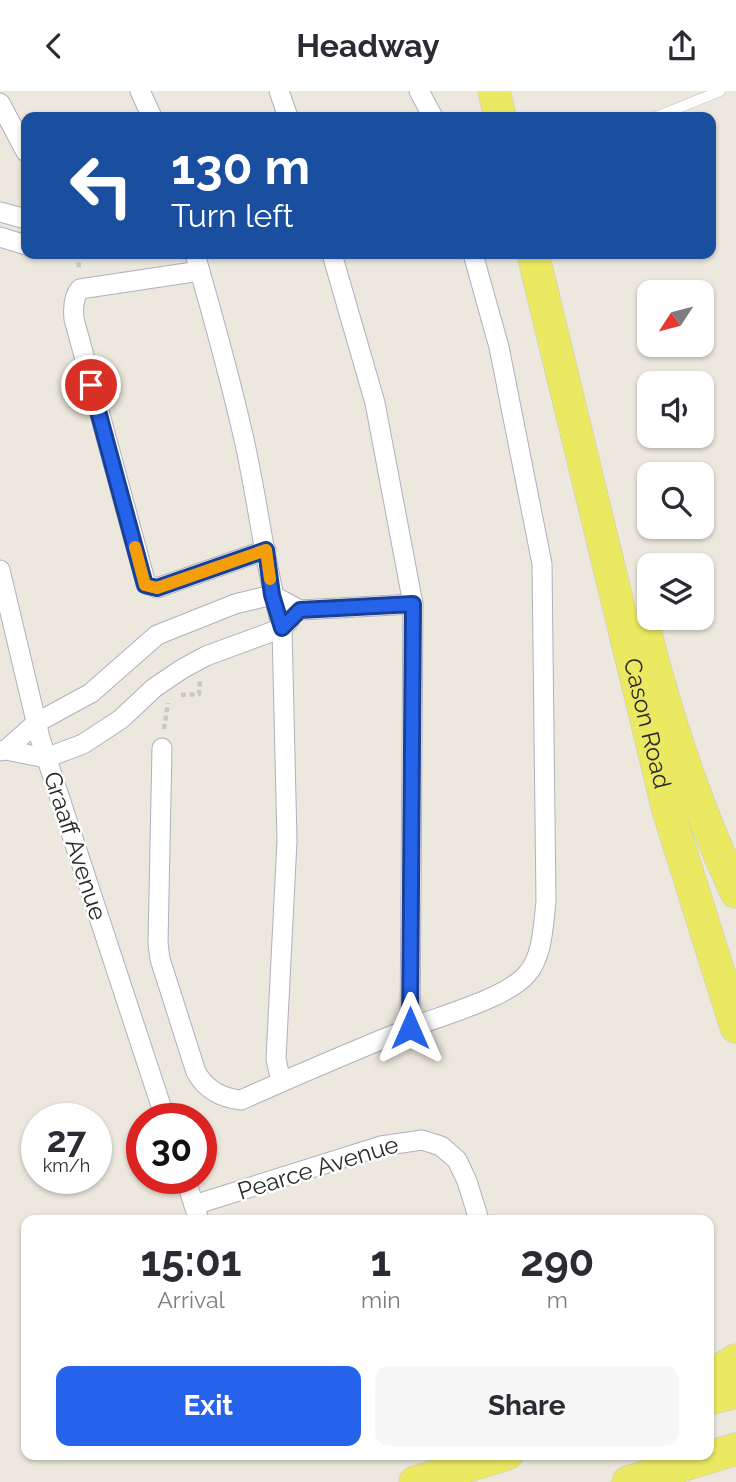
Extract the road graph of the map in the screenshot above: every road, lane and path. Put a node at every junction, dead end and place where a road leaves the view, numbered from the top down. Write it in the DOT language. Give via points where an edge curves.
graph roads {
  1 [pos="140,91"];
  2 [pos="279,91"];
  3 [pos="419,91"];
  4 [pos="494,91"];
  5 [pos="515,91"];
  6 [pos="720,91"];
  7 [pos="0,103"];
  8 [pos="150,112"];
  9 [pos="287,112"];
  10 [pos="430,112"];
  11 [pos="499,112"];
  12 [pos="520,112"];
  13 [pos="668,112"];
  14 [pos="21,143"];
  15 [pos="0,212"];
  16 [pos="21,218"];
  17 [pos="0,237"];
  18 [pos="21,243"];
  19 [pos="333,259"];
  20 [pos="474,259"];
  21 [pos="534,259"];
  22 [pos="555,259"];
  23 [pos="197,262"];
  24 [pos="266,550"];
  25 [pos="0,570"];
  26 [pos="272,595"];
  27 [pos="413,604"];
  28 [pos="300,610"];
  29 [pos="282,628"];
  30 [pos="36,723"];
  31 [pos="162,748"];
  32 [pos="3,751"];
  33 [pos="46,758"];
  34 [pos="736,892"];
  35 [pos="736,1027"];
  36 [pos="410,1028"];
  37 [pos="281,1082"];
  38 [pos="160,1103"];
  39 [pos="191,1194"];
  40 [pos="197,1212"];
  41 [pos="477,1215"];
  42 [pos="736,1360"];
  43 [pos="714,1374"];
  44 [pos="736,1392"];
  45 [pos="714,1398"];
  46 [pos="736,1449"];
  47 [pos="714,1455"];
  48 [pos="487,1460"];
  49 [pos="698,1460"];
  50 [pos="736,1462"];
  51 [pos="684,1464"];
  52 [pos="415,1482"];
  53 [pos="628,1482"];
  1 -- 8 [label="street"];
  2 -- 9 [label="street"];
  3 -- 10 [label="street"];
  4 -- 11 [label="main road"];
  5 -- 12 [label="main road"];
  6 -- 13 [label="lane"];
  7 -- 14 [label="street"];
  15 -- 16 [label="street"];
  17 -- 18 [label="street"];
  19 -- 27 [label="street" via="375,403"];
  20 -- 36 [label="street" via="499,347 542,564 546,902 540,946 526,975 504,991"];
  21 -- 35 [label="main road, Cason Road" via="668,810"];
  22 -- 34 [label="main road, Cason Road" via="649,647 699,802"];
  23 -- 24 [label="street" via="243,434"];
  23 -- 24 [label="street" via="80,289 74,319 145,585 157,588"];
  24 -- 26 [label="street"];
  25 -- 30 [label="street, Graaff Avenue"];
  26 -- 28 [label="street"];
  26 -- 29 [label="street"];
  26 -- 30 [label="street" via="235,604 157,635 91,693"];
  27 -- 28 [label="street"];
  27 -- 36 [label="street"];
  28 -- 29 [label="street"];
  29 -- 33 [label="street" via="182,669 83,744"];
  29 -- 37 [label="street" via="287,841 276,1059"];
  30 -- 32 [label="street"];
  30 -- 33 [label="street, Graaff Avenue"];
  31 -- 37 [label="street" via="158,943 163,974 196,1072 211,1090 231,1099 242,1100"];
  32 -- 33 [label="street"];
  33 -- 38 [label="street, Graaff Avenue"];
  36 -- 37 [label="street"];
  39 -- 40 [label="street"];
  40 -- 41 [label="street, Pearce Avenue" via="381,1146 422,1140 441,1146 457,1160"];
  42 -- 43 [label="main road"];
  44 -- 45 [label="main road"];
  46 -- 47 [label="main road"];
  48 -- 52 [label="main road"];
  49 -- 51 [label="main road"];
  50 -- 51 [label="main road"];
  51 -- 53 [label="main road"];
}
